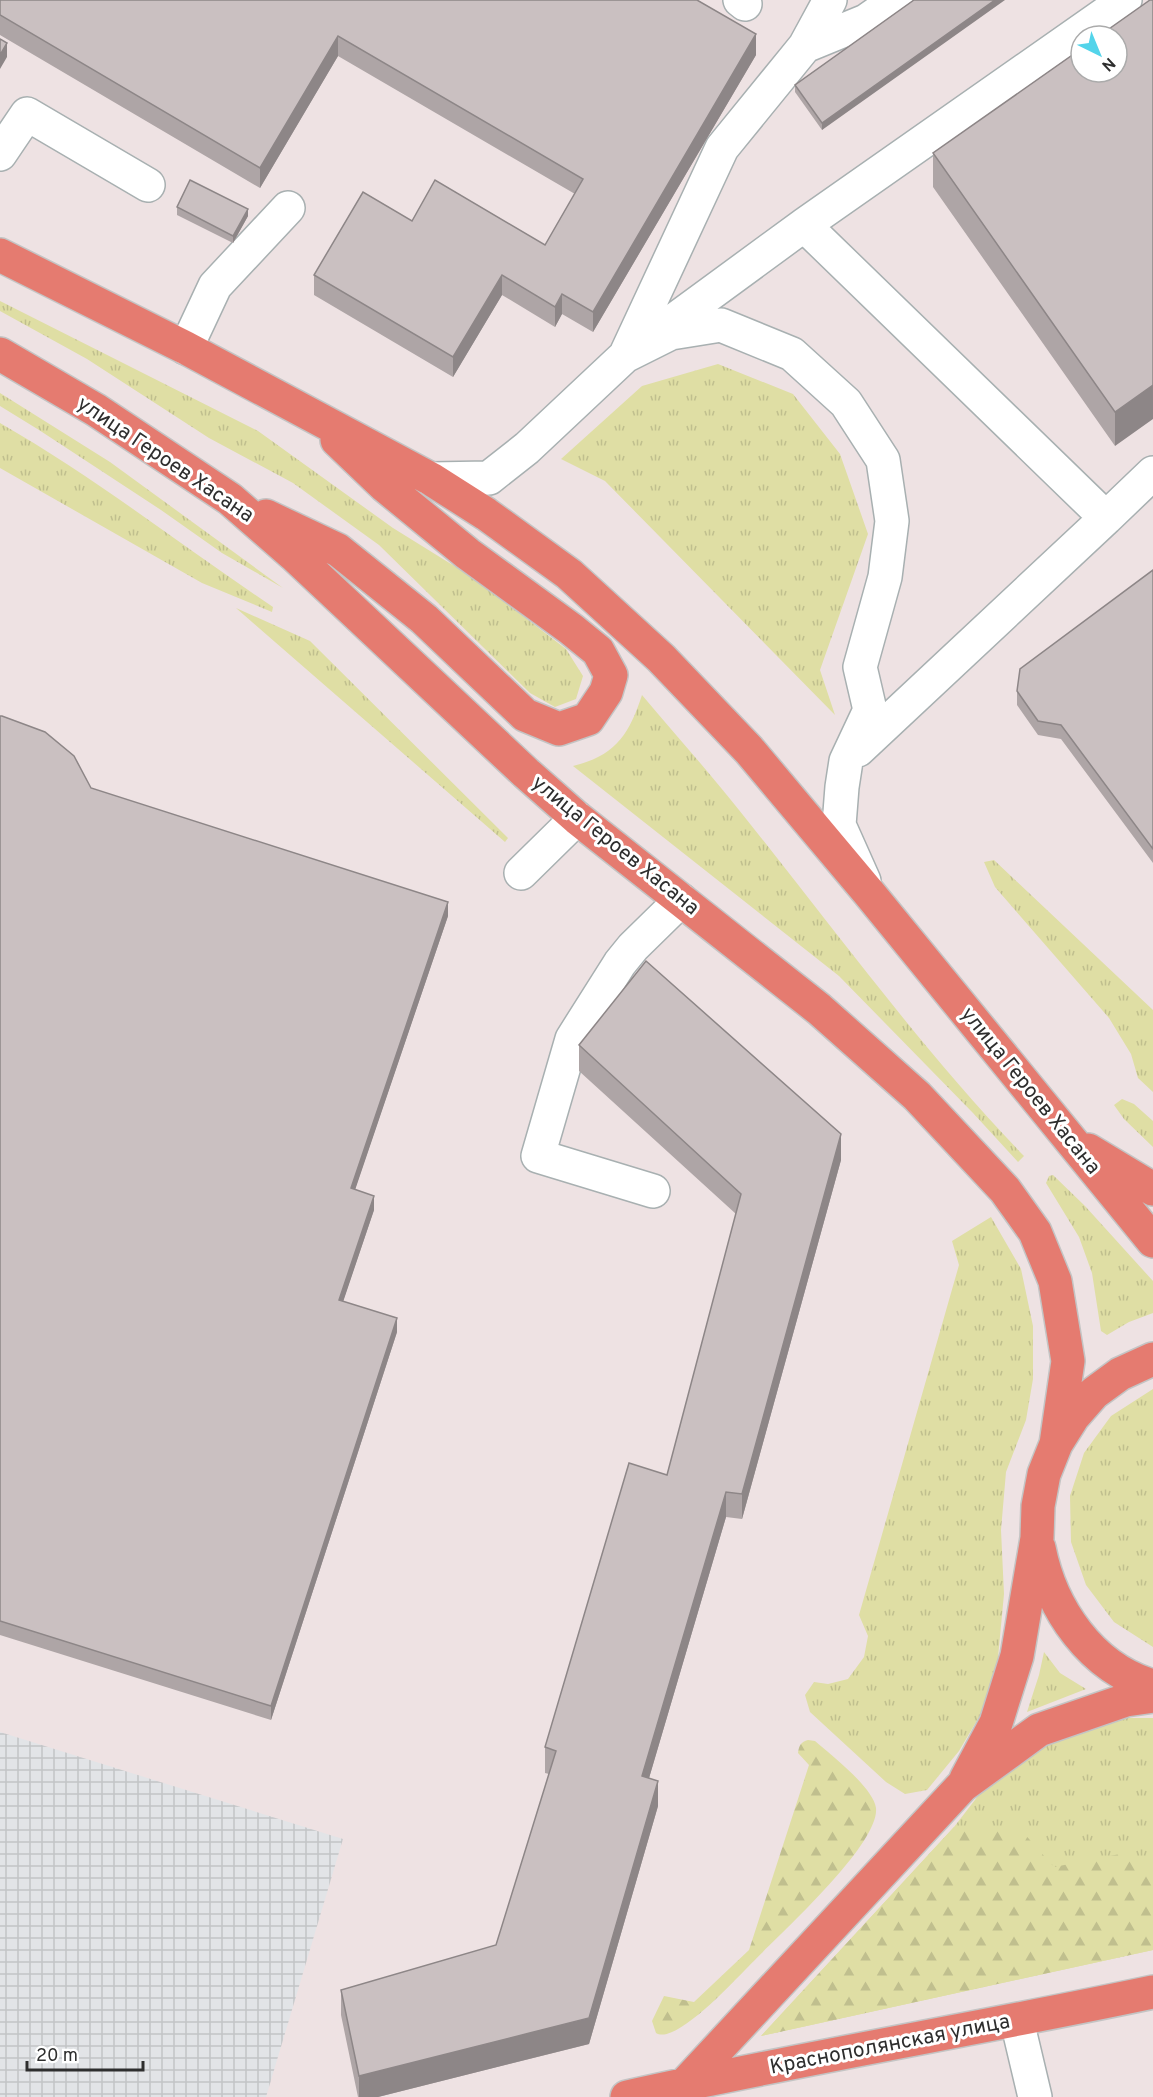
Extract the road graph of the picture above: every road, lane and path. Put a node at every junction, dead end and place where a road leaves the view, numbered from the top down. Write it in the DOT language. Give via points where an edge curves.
graph roads {
  1 [pos="830,0"];
  2 [pos="896,0"];
  3 [pos="1125,0"];
  4 [pos="805,46"];
  5 [pos="0,154"];
  6 [pos="148,185"];
  7 [pos="288,208"];
  8 [pos="804,225"];
  9 [pos="0,255"];
  10 [pos="186,348"];
  11 [pos="0,354"];
  12 [pos="625,356"];
  13 [pos="306,410"];
  14 [pos="1153,474"];
  15 [pos="431,479"];
  16 [pos="230,499"];
  17 [pos="1106,518"];
  18 [pos="846,761"];
  19 [pos="577,818"];
  20 [pos="521,873"];
  21 [pos="869,893"];
  22 [pos="681,900"];
  23 [pos="1067,1138"];
  24 [pos="1153,1189"];
  25 [pos="653,1191"];
  26 [pos="1153,1241"];
  27 [pos="1153,1359"];
  28 [pos="1056,1444"];
  29 [pos="1037,1538"];
  30 [pos="1153,1686"];
  31 [pos="1153,1696"];
  32 [pos="962,1786"];
  33 [pos="1153,1992"];
  34 [pos="1017,2021"];
  35 [pos="685,2084"];
  36 [pos="627,2097"];
  37 [pos="1035,2097"];
  1 -- 4 [label="street"];
  2 -- 4 [label="street" via="866,21"];
  3 -- 8 [label="street"];
  4 -- 12 [label="street" via="722,148"];
  5 -- 6 [label="street" via="27,114"];
  7 -- 10 [label="street" via="215,286"];
  8 -- 12 [label="street"];
  8 -- 17 [label="street"];
  9 -- 10 [label="main road, улица Героев Хасана"];
  10 -- 13 [label="main road, улица Героев Хасана"];
  11 -- 16 [label="main road, улица Героев Хасана" via="96,410"];
  12 -- 15 [label="street" via="489,478"];
  12 -- 18 [label="street" via="671,333 721,326 792,354 846,403 883,460 892,521 885,577 860,667 870,710"];
  13 -- 15 [label="main road, улица Героев Хасана"];
  13 -- 16 [label="main road" via="385,486 598,651 612,675 588,719 559,729 525,715 423,619 338,550"];
  14 -- 17 [label="street"];
  15 -- 21 [label="main road, улица Героев Хасана" via="569,574 661,657 749,750"];
  16 -- 19 [label="main road, улица Героев Хасана" via="303,562"];
  17 -- 18 [label="street"];
  18 -- 21 [label="street" via="839,825"];
  19 -- 20 [label="street"];
  19 -- 22 [label="main road, улица Героев Хасана"];
  21 -- 23 [label="main road, улица Героев Хасана"];
  22 -- 25 [label="street" via="620,963 572,1039 538,1156"];
  22 -- 28 [label="main road, улица Героев Хасана" via="819,1009 917,1095 1005,1190 1035,1232 1055,1281 1068,1361"];
  23 -- 24 [label="main road"];
  23 -- 26 [label="main road, улица Героев Хасана"];
  27 -- 28 [label="main road" via="1120,1374 1094,1393 1072,1417"];
  28 -- 29 [label="main road" via="1044,1474"];
  29 -- 30 [label="main road" via="1043,1569 1071,1627 1093,1651 1119,1670"];
  29 -- 32 [label="main road" via="1017,1656 996,1723"];
  31 -- 32 [label="main road" via="1126,1700 1039,1730"];
  32 -- 35 [label="main road"];
  33 -- 34 [label="main road, Краснополянская улица"];
  34 -- 35 [label="main road, Краснополянская улица"];
  34 -- 37 [label="street"];
  35 -- 36 [label="main road, Краснополянская улица"];
}
